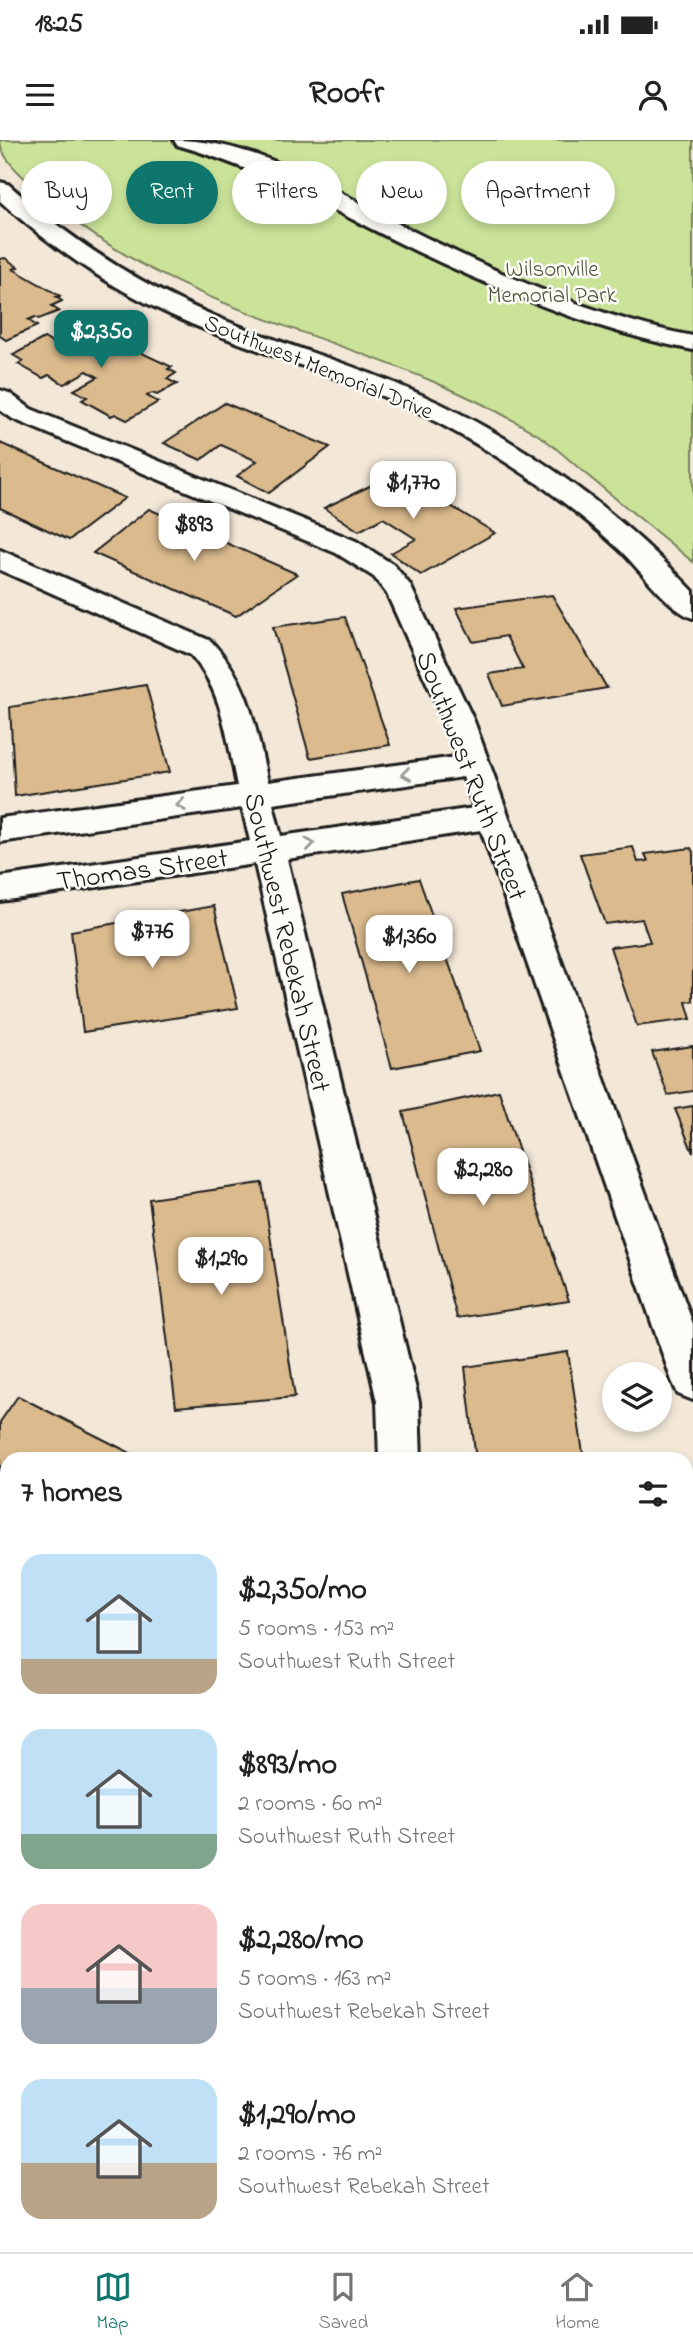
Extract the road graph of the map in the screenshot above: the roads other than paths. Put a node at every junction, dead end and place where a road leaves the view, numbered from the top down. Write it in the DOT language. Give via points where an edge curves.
graph roads {
  1 [pos="185,140"];
  2 [pos="0,189"];
  3 [pos="693,343"];
  4 [pos="0,398"];
  5 [pos="0,559"];
  6 [pos="693,608"];
  7 [pos="474,765"];
  8 [pos="254,795"];
  9 [pos="492,817"];
  10 [pos="0,830"];
  11 [pos="268,850"];
  12 [pos="0,889"];
  13 [pos="693,1381"];
  14 [pos="400,1452"];
  1 -- 3 [label="street" via="277,169 411,239 575,309 637,331"];
  2 -- 6 [label="street, Southwest Memorial Drive" via="83,256 165,302 236,334 380,386 498,445 606,523"];
  4 -- 7 [label="street, Southwest Ruth Street" via="22,414 346,547 384,571 400,590"];
  5 -- 8 [label="street, Southwest Rebekah Street" via="201,648 214,659 232,696"];
  7 -- 8 [label="street, Thomas Street, one-way"];
  7 -- 9 [label="street, Southwest Ruth Street"];
  8 -- 10 [label="street, Thomas Street, one-way"];
  8 -- 11 [label="street, Southwest Rebekah Street"];
  11 -- 9 [label="street, Thomas Street, one-way"];
  9 -- 13 [label="street, Southwest Ruth Street"];
  11 -- 12 [label="street, Thomas Street"];
  11 -- 14 [label="street, Southwest Rebekah Street" via="398,1402"];
}
